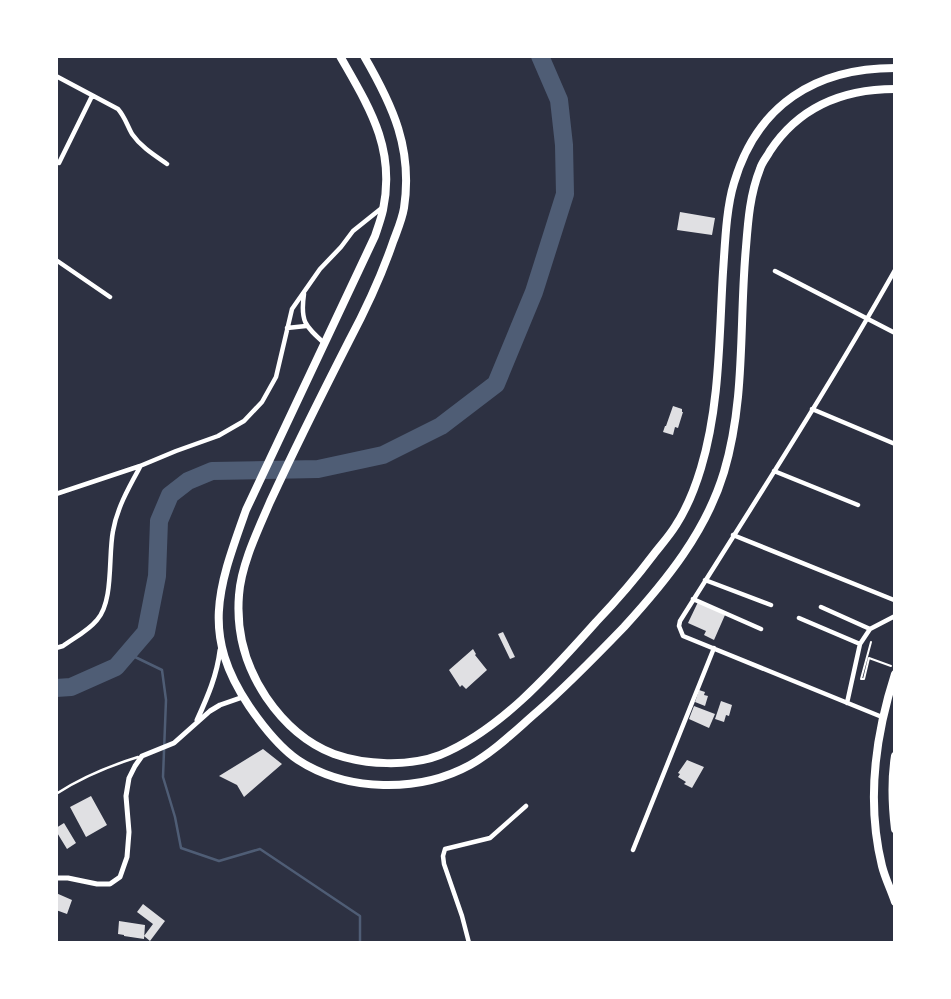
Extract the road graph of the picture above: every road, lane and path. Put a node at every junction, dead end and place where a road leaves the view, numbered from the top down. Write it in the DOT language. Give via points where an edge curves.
graph roads {
  1 [pos="340,56"];
  2 [pos="364,56"];
  3 [pos="895,68"];
  4 [pos="56,76"];
  5 [pos="895,89"];
  6 [pos="92,96"];
  7 [pos="59,163"];
  8 [pos="167,164"];
  9 [pos="384,206"];
  10 [pos="56,260"];
  11 [pos="895,270"];
  12 [pos="775,271"];
  13 [pos="304,291"];
  14 [pos="110,297"];
  15 [pos="867,318"];
  16 [pos="306,326"];
  17 [pos="287,328"];
  18 [pos="895,333"];
  19 [pos="325,344"];
  20 [pos="812,409"];
  21 [pos="895,444"];
  22 [pos="140,466"];
  23 [pos="774,471"];
  24 [pos="56,494"];
  25 [pos="858,505"];
  26 [pos="733,536"];
  27 [pos="705,580"];
  28 [pos="693,599"];
  29 [pos="894,600"];
  30 [pos="771,605"];
  31 [pos="821,607"];
  32 [pos="895,616"];
  33 [pos="799,618"];
  34 [pos="761,629"];
  35 [pos="870,629"];
  36 [pos="860,644"];
  37 [pos="221,645"];
  38 [pos="56,648"];
  39 [pos="714,648"];
  40 [pos="869,658"];
  41 [pos="895,668"];
  42 [pos="895,674"];
  43 [pos="243,697"];
  44 [pos="847,703"];
  45 [pos="883,718"];
  46 [pos="196,723"];
  47 [pos="142,756"];
  48 [pos="895,756"];
  49 [pos="56,794"];
  50 [pos="526,806"];
  51 [pos="895,829"];
  52 [pos="632,850"];
  53 [pos="56,878"];
  54 [pos="895,902"];
  55 [pos="468,943"];
  1 -- 9 [label="highway" via="370,108 382,140"];
  2 -- 3 [label="highway" via="400,131 407,177 403,214 366,309 261,522 241,579 238,623 251,672 291,727 326,751 382,764 435,757 511,709 627,589 677,524 691,497 710,434 724,247 732,188 743,156 772,112 792,96 835,75"];
  4 -- 6 [label="street"];
  5 -- 43 [label="highway" via="846,95 809,110 780,136 761,166 749,209 738,402 723,475 705,520 650,599 553,698 470,765 436,779 366,785 337,778 296,758 258,720"];
  6 -- 7 [label="street"];
  6 -- 8 [label="street" via="118,109 139,143"];
  9 -- 13 [label="street" via="353,230"];
  9 -- 19 [label="highway" via="375,236"];
  10 -- 14 [label="street"];
  11 -- 15 [label="street"];
  12 -- 15 [label="street"];
  13 -- 16 [label="street"];
  13 -- 17 [label="street"];
  15 -- 18 [label="street"];
  15 -- 20 [label="street"];
  16 -- 17 [label="street"];
  16 -- 19 [label="street"];
  17 -- 22 [label="street" via="276,377 244,421"];
  19 -- 37 [label="highway" via="233,546 221,587"];
  20 -- 21 [label="street"];
  20 -- 23 [label="street"];
  22 -- 24 [label="street"];
  22 -- 38 [label="street" via="113,529 106,601 98,619"];
  23 -- 25 [label="street"];
  23 -- 26 [label="street"];
  26 -- 27 [label="street"];
  26 -- 29 [label="street"];
  27 -- 28 [label="street"];
  27 -- 30 [label="street"];
  28 -- 34 [label="street"];
  28 -- 39 [label="street" via="680,621 683,636"];
  31 -- 35 [label="street"];
  32 -- 35 [label="street"];
  33 -- 36 [label="street"];
  35 -- 36 [label="street"];
  36 -- 44 [label="street"];
  37 -- 43 [label="highway"];
  37 -- 46 [label="street" via="212,688"];
  39 -- 44 [label="street"];
  39 -- 52 [label="street"];
  40 -- 41 [label="path"];
  42 -- 45 [label="highway"];
  43 -- 46 [label="street" via="220,705"];
  44 -- 45 [label="street"];
  45 -- 54 [label="highway" via="876,750 874,813 883,868"];
  46 -- 47 [label="street" via="174,743"];
  47 -- 49 [label="lane" via="110,765"];
  47 -- 53 [label="street" via="129,778 127,857 120,877 110,884"];
  48 -- 51 [label="highway"];
  50 -- 55 [label="street" via="490,838 445,849 444,864"];
}
